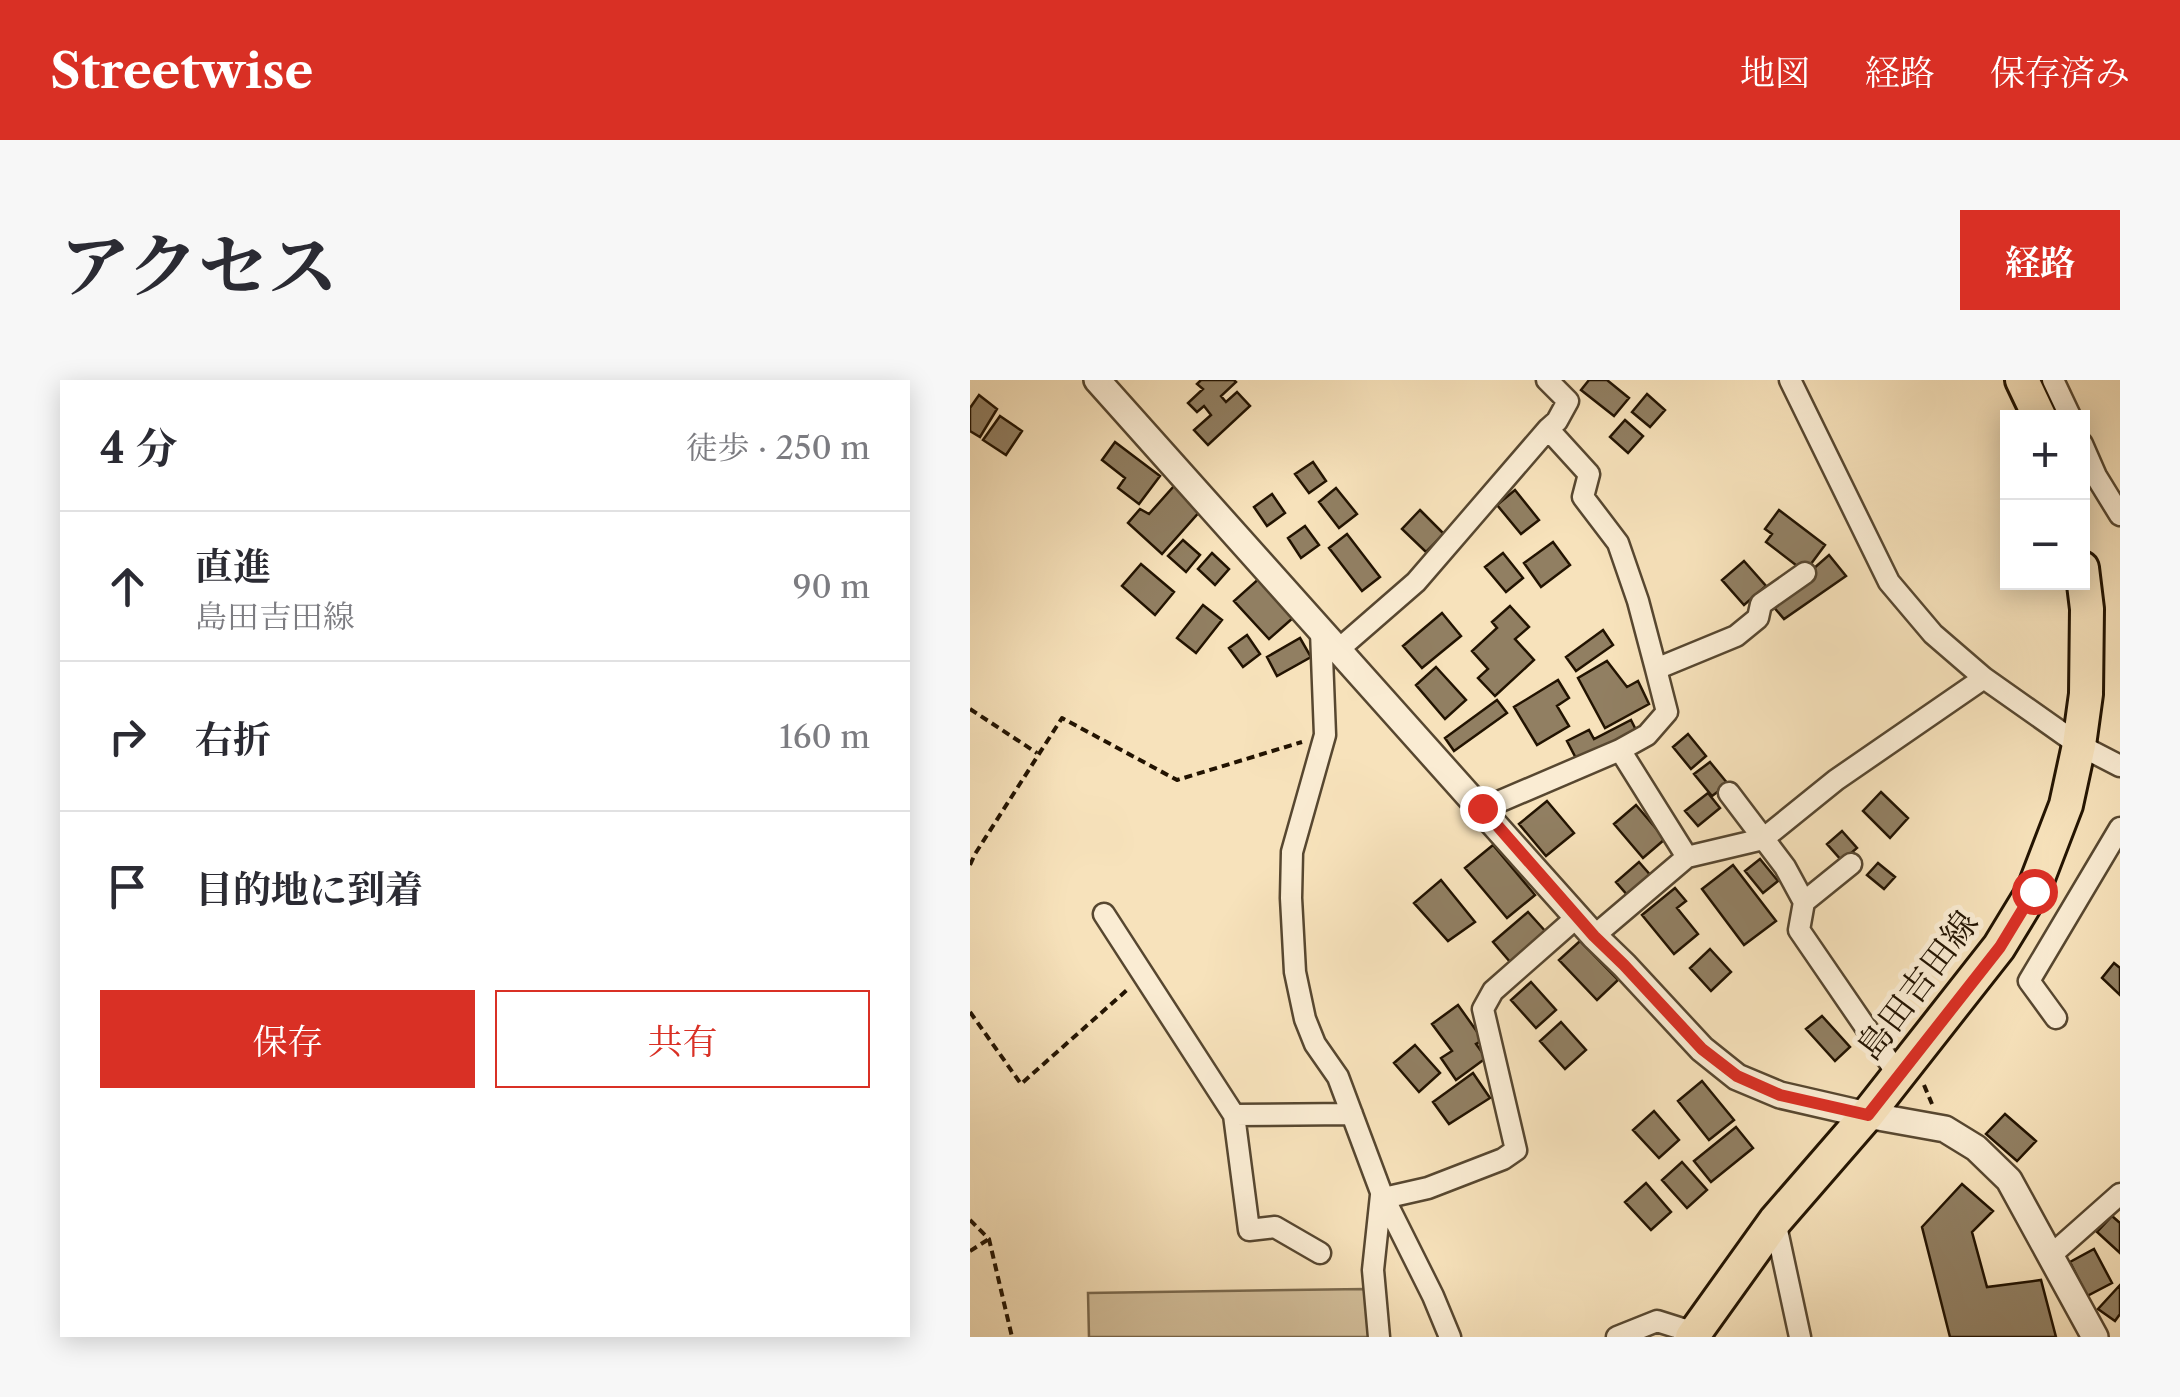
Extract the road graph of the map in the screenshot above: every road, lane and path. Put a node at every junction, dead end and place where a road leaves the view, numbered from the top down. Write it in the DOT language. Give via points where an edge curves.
graph roads {
  1 [pos="1097,380"];
  2 [pos="1547,380"];
  3 [pos="1790,380"];
  4 [pos="2022,380"];
  5 [pos="2054,380"];
  6 [pos="2036,410"];
  7 [pos="2067,410"];
  8 [pos="1548,429"];
  9 [pos="2090,462"];
  10 [pos="2120,514"];
  11 [pos="1805,573"];
  12 [pos="2085,590"];
  13 [pos="1330,640"];
  14 [pos="1656,668"];
  15 [pos="1984,678"];
  16 [pos="970,709"];
  17 [pos="1326,734"];
  18 [pos="2079,745"];
  19 [pos="1620,750"];
  20 [pos="1038,754"];
  21 [pos="2120,766"];
  22 [pos="1729,793"];
  23 [pos="1482,808"];
  24 [pos="2120,828"];
  25 [pos="1763,838"];
  26 [pos="972,857"];
  27 [pos="1686,857"];
  28 [pos="1851,864"];
  29 [pos="970,866"];
  30 [pos="1804,902"];
  31 [pos="1104,914"];
  32 [pos="1586,926"];
  33 [pos="1143,975"];
  34 [pos="970,1012"];
  35 [pos="2056,1018"];
  36 [pos="1898,1076"];
  37 [pos="1352,1114"];
  38 [pos="1868,1115"];
  39 [pos="1234,1116"];
  40 [pos="2120,1194"];
  41 [pos="1383,1195"];
  42 [pos="970,1220"];
  43 [pos="1775,1221"];
  44 [pos="989,1239"];
  45 [pos="970,1251"];
  46 [pos="1320,1253"];
  47 [pos="2050,1257"];
  48 [pos="1693,1335"];
  49 [pos="1012,1337"];
  50 [pos="1380,1337"];
  51 [pos="1450,1337"];
  52 [pos="1618,1337"];
  53 [pos="1800,1337"];
  54 [pos="2095,1337"];
  1 -- 13 [label="street"];
  2 -- 8 [label="street" via="1568,401"];
  3 -- 15 [label="street" via="1889,582 1932,634"];
  4 -- 6 [label="main road"];
  5 -- 7 [label="street"];
  8 -- 13 [label="street" via="1416,582"];
  8 -- 14 [label="street" via="1589,474 1583,498 1618,543"];
  9 -- 10 [label="street"];
  11 -- 14 [label="street" via="1761,604 1758,618 1736,636"];
  12 -- 18 [label="main road, 島田吉田線" via="2086,694"];
  13 -- 17 [label="street"];
  13 -- 23 [label="street"];
  14 -- 19 [label="street" via="1667,712"];
  15 -- 18 [label="street"];
  15 -- 25 [label="street"];
  16 -- 20 [label="path"];
  17 -- 20 [label="path" via="1176,780 1062,718"];
  17 -- 37 [label="street" via="1292,852 1295,972 1305,1020"];
  18 -- 21 [label="street"];
  18 -- 36 [label="main road, 島田吉田線" via="2066,805 2034,891 2000,947"];
  19 -- 23 [label="street"];
  19 -- 27 [label="street"];
  20 -- 26 [label="path"];
  22 -- 25 [label="street"];
  23 -- 32 [label="street"];
  24 -- 35 [label="street" via="2029,981"];
  25 -- 27 [label="street"];
  25 -- 30 [label="street"];
  26 -- 29 [label="path"];
  27 -- 32 [label="street"];
  28 -- 30 [label="street"];
  30 -- 36 [label="street" via="1799,930"];
  31 -- 33 [label="street"];
  32 -- 38 [label="street" via="1702,1049 1737,1076 1780,1095"];
  32 -- 41 [label="street" via="1493,990 1483,1009 1516,1150 1428,1188"];
  33 -- 34 [label="path" via="1021,1084"];
  33 -- 39 [label="street"];
  36 -- 38 [label="main road, 島田吉田線"];
  37 -- 39 [label="street"];
  37 -- 41 [label="street"];
  38 -- 43 [label="main road, 島田吉田線"];
  38 -- 47 [label="street" via="1945,1129 1976,1148 2009,1180"];
  39 -- 46 [label="street" via="1249,1230 1275,1227"];
  40 -- 47 [label="street"];
  41 -- 50 [label="street" via="1373,1270"];
  41 -- 51 [label="street"];
  42 -- 44 [label="path"];
  43 -- 48 [label="main road, 島田吉田線"];
  43 -- 53 [label="street"];
  44 -- 45 [label="path"];
  44 -- 49 [label="path"];
  47 -- 54 [label="street"];
  48 -- 52 [label="street" via="1657,1321"];
}
